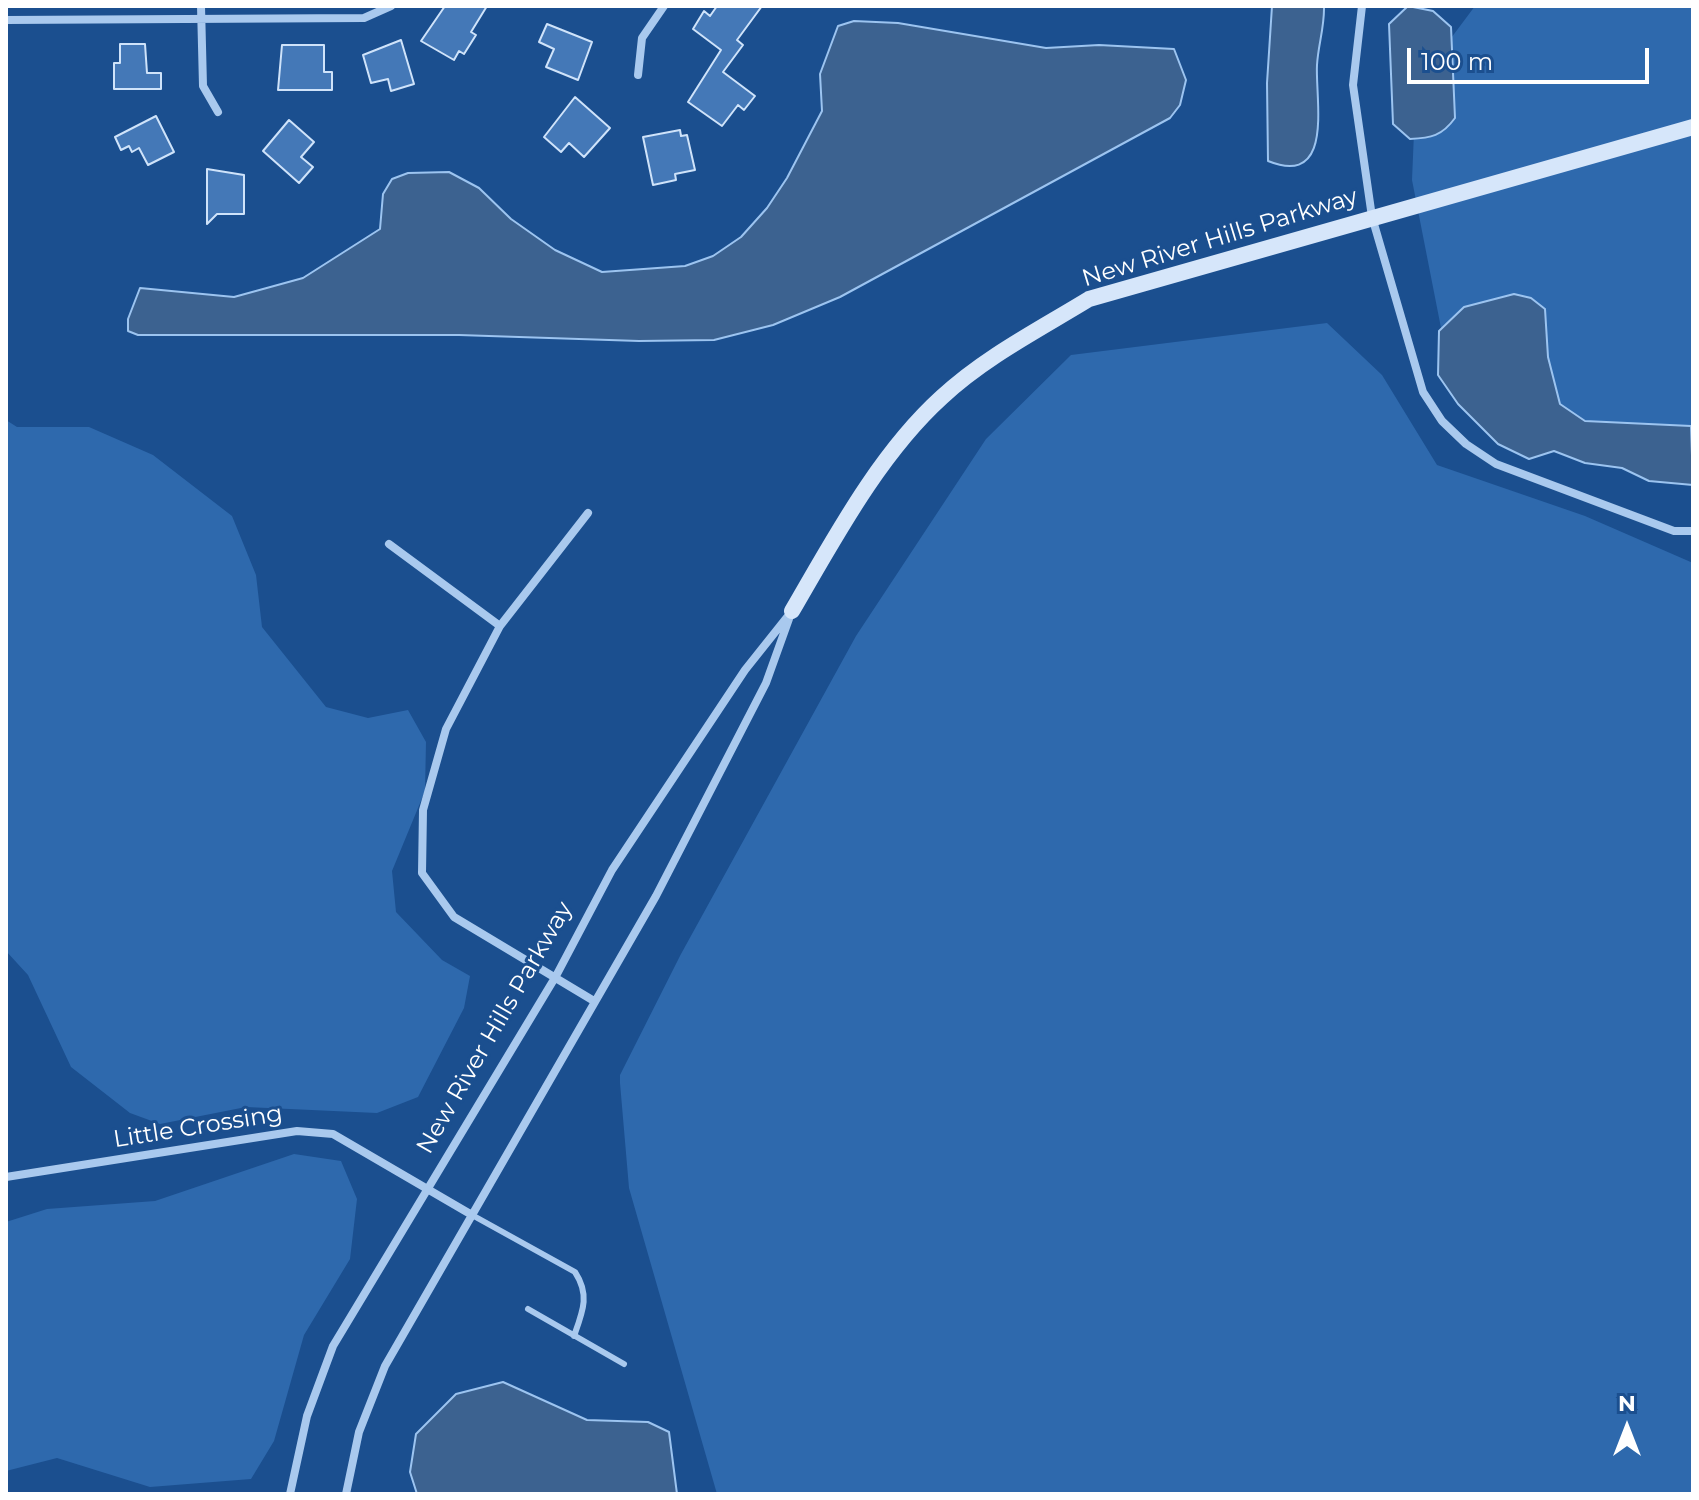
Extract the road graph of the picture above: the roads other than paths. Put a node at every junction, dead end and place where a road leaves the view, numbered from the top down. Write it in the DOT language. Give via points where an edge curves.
graph roads {
  1 [pos="201,6"];
  2 [pos="391,6"];
  3 [pos="664,6"];
  4 [pos="1362,6"];
  5 [pos="201,19"];
  6 [pos="6,20"];
  7 [pos="638,75"];
  8 [pos="218,112"];
  9 [pos="1693,127"];
  10 [pos="1372,217"];
  11 [pos="588,513"];
  12 [pos="1693,531"];
  13 [pos="389,544"];
  14 [pos="792,611"];
  15 [pos="500,626"];
  16 [pos="556,976"];
  17 [pos="594,1001"];
  18 [pos="6,1177"];
  19 [pos="429,1187"];
  20 [pos="472,1215"];
  21 [pos="528,1309"];
  22 [pos="574,1336"];
  23 [pos="624,1364"];
  24 [pos="290,1494"];
  25 [pos="346,1494"];
  1 -- 5 [label="street"];
  2 -- 5 [label="street" via="364,18"];
  3 -- 7 [label="street" via="642,38"];
  4 -- 10 [label="street" via="1353,85"];
  5 -- 6 [label="street"];
  5 -- 8 [label="street" via="203,86"];
  9 -- 10 [label="street, New River Hills Parkway"];
  10 -- 12 [label="street" via="1423,392 1442,421 1496,464 1674,531"];
  10 -- 14 [label="street, New River Hills Parkway" via="1089,299 1011,346 942,397 884,464"];
  11 -- 15 [label="street"];
  13 -- 15 [label="street"];
  14 -- 16 [label="street, New River Hills Parkway" via="745,670 612,870"];
  14 -- 17 [label="street, New River Hills Parkway" via="766,683 656,896"];
  15 -- 16 [label="street" via="446,729 423,810 422,873 454,917"];
  16 -- 17 [label="street"];
  16 -- 19 [label="street, New River Hills Parkway"];
  17 -- 20 [label="street, New River Hills Parkway"];
  18 -- 19 [label="street, Little Crossing" via="297,1131 333,1134"];
  19 -- 20 [label="street, Little Crossing"];
  19 -- 24 [label="street, New River Hills Parkway" via="333,1346 307,1416"];
  20 -- 22 [label="lane" via="575,1272 585,1288 585,1307"];
  20 -- 25 [label="street, New River Hills Parkway" via="385,1366 359,1432"];
  21 -- 22 [label="lane"];
  22 -- 23 [label="lane"];
}
